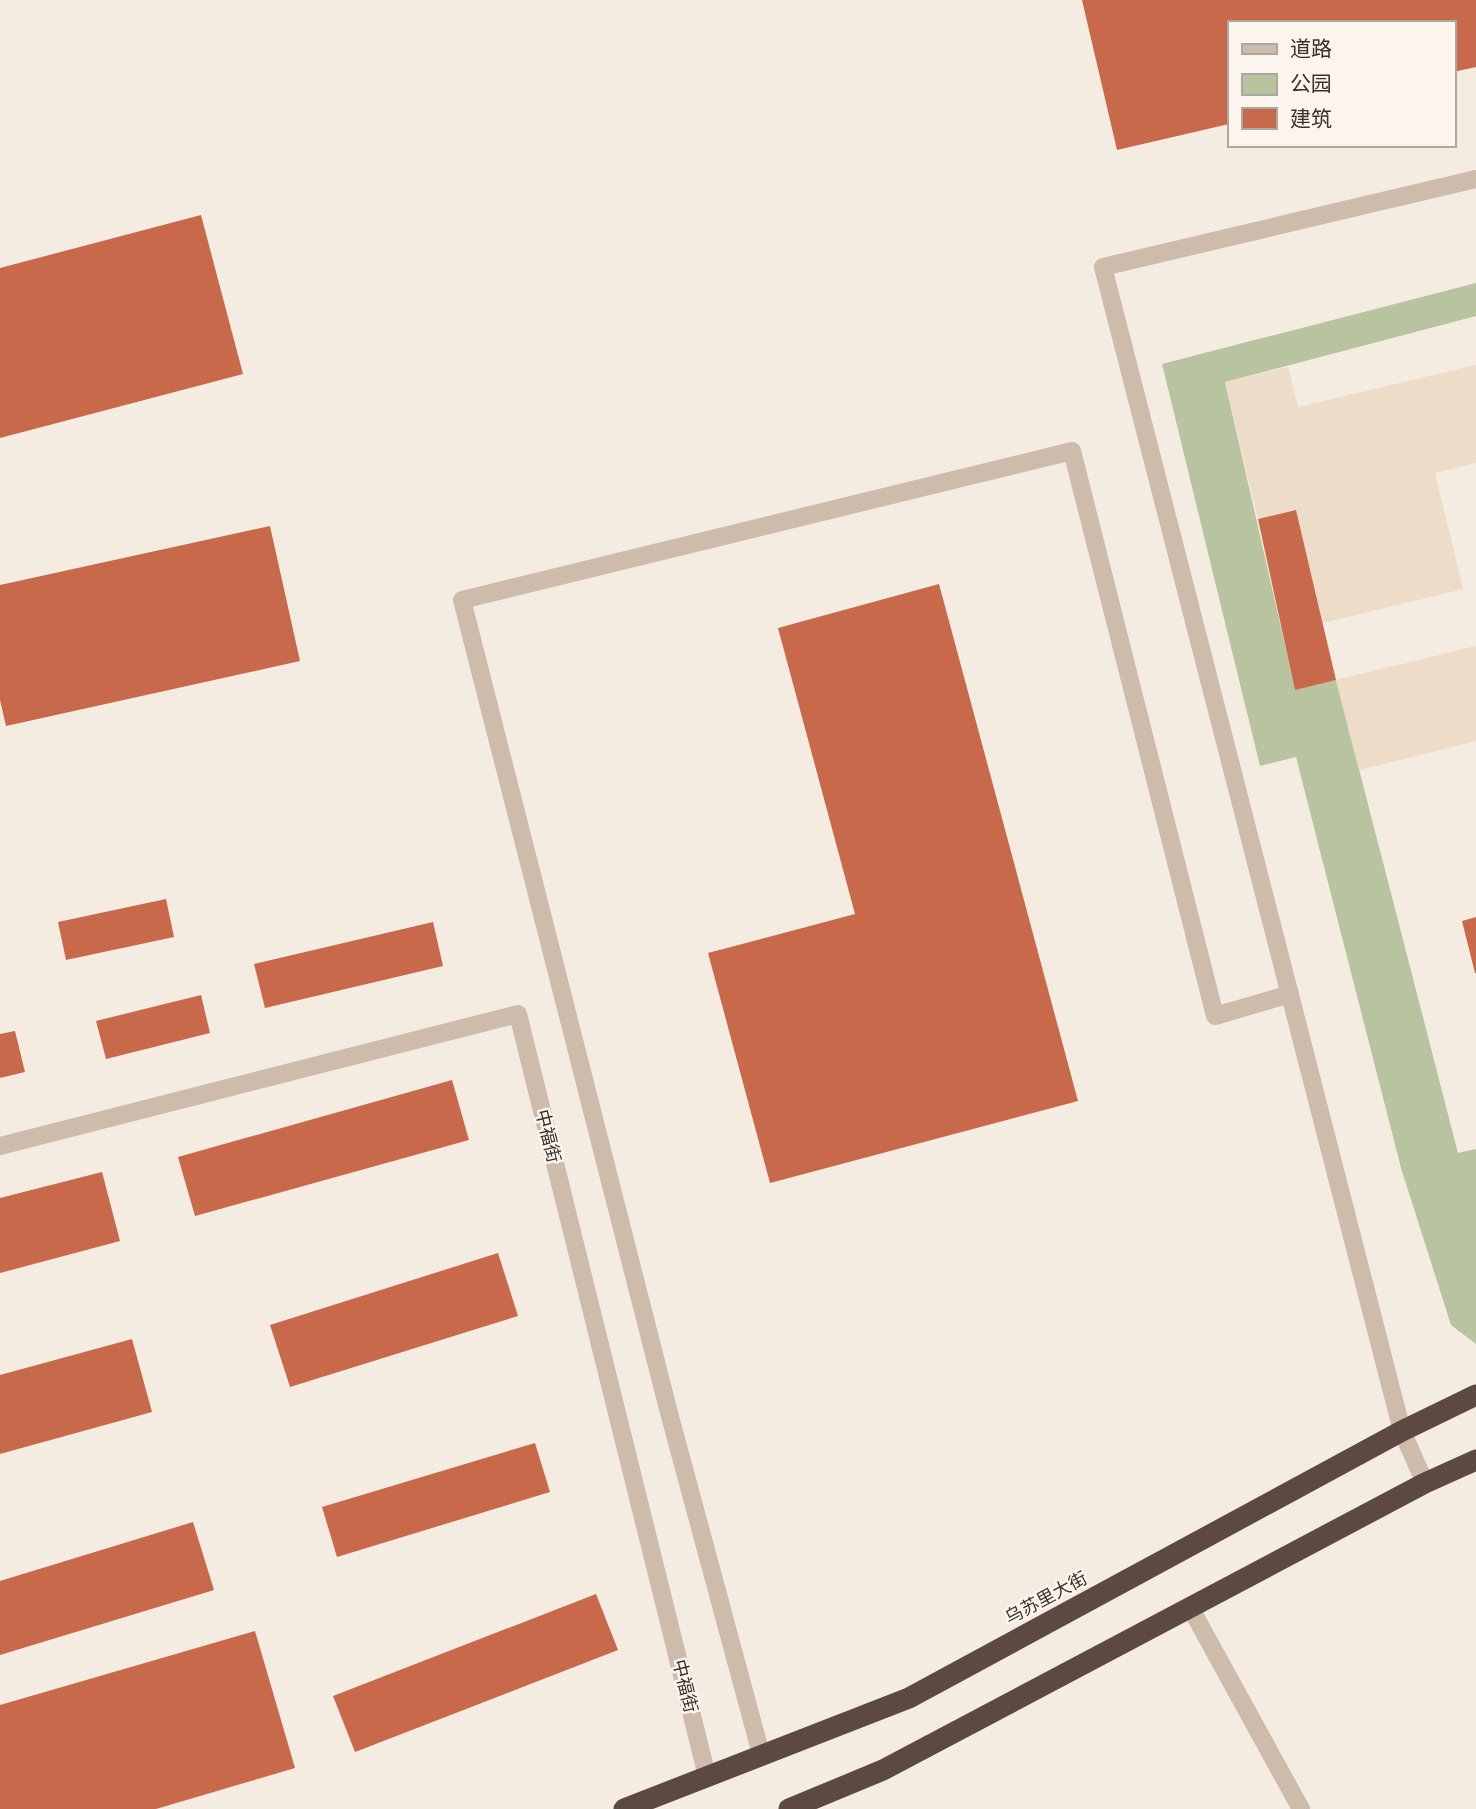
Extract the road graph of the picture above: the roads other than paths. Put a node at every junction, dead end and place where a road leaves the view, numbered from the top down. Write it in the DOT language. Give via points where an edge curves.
graph roads {
  1 [pos="1476,179"];
  2 [pos="1290,994"];
  3 [pos="0,1146"];
  4 [pos="1476,1395"];
  5 [pos="1402,1431"];
  6 [pos="1476,1460"];
  7 [pos="1425,1483"];
  8 [pos="1191,1607"];
  9 [pos="761,1754"];
  10 [pos="707,1776"];
  11 [pos="624,1809"];
  12 [pos="789,1809"];
  13 [pos="1301,1809"];
  1 -- 2 [label="street" via="1103,267"];
  2 -- 5 [label="street"];
  2 -- 9 [label="street" via="1215,1016 1072,451 462,600 664,1395"];
  3 -- 10 [label="street, 中福街" via="518,1014"];
  4 -- 5 [label="highway, 乌苏里大街"];
  5 -- 7 [label="street"];
  5 -- 9 [label="highway, 乌苏里大街" via="909,1698"];
  6 -- 7 [label="highway"];
  7 -- 8 [label="highway"];
  8 -- 12 [label="highway" via="883,1770"];
  8 -- 13 [label="street"];
  9 -- 10 [label="highway, 乌苏里大街"];
  10 -- 11 [label="highway, 乌苏里大街"];
}
